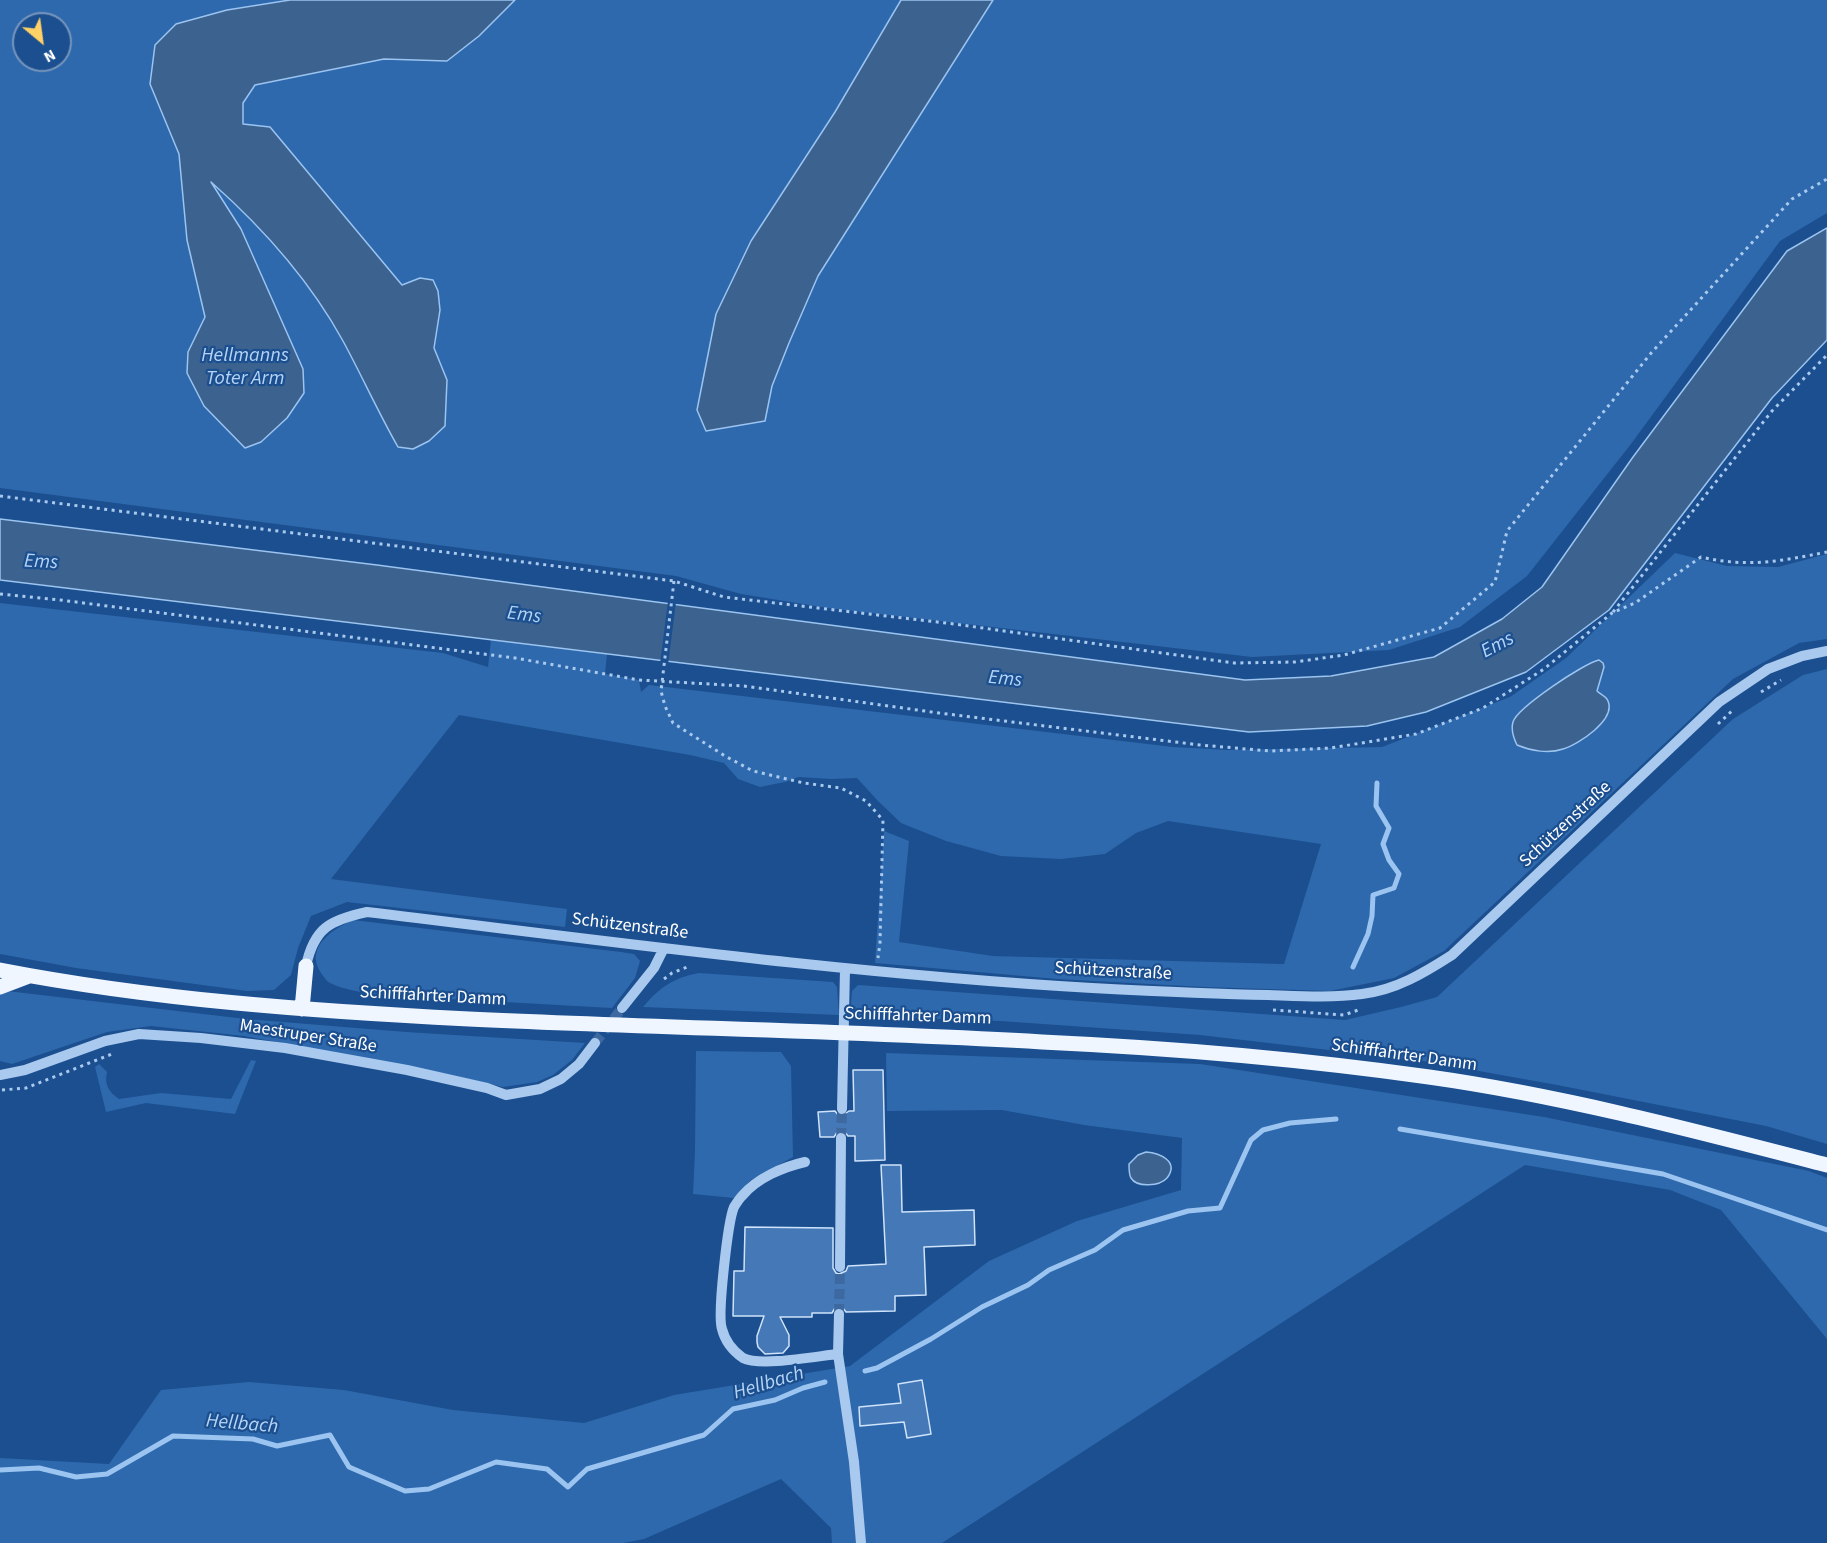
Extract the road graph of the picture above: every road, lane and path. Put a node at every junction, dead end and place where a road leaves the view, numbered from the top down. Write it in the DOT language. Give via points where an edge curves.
graph roads {
  1 [pos="1827,180"];
  2 [pos="1827,355"];
  3 [pos="0,496"];
  4 [pos="1827,552"];
  5 [pos="674,581"];
  6 [pos="0,594"];
  7 [pos="1612,613"];
  8 [pos="1827,651"];
  9 [pos="1783,678"];
  10 [pos="662,679"];
  11 [pos="1755,695"];
  12 [pos="1737,706"];
  13 [pos="1710,730"];
  14 [pos="664,948"];
  15 [pos="692,965"];
  16 [pos="306,966"];
  17 [pos="845,969"];
  18 [pos="0,970"];
  19 [pos="876,971"];
  20 [pos="29,976"];
  21 [pos="663,979"];
  22 [pos="0,987"];
  23 [pos="1365,1007"];
  24 [pos="622,1008"];
  25 [pos="302,1009"];
  26 [pos="1273,1010"];
  27 [pos="595,1043"];
  28 [pos="117,1052"];
  29 [pos="0,1076"];
  30 [pos="0,1090"];
  31 [pos="842,1109"];
  32 [pos="841,1138"];
  33 [pos="805,1162"];
  34 [pos="1827,1165"];
  35 [pos="840,1267"];
  36 [pos="839,1314"];
  37 [pos="838,1354"];
  38 [pos="861,1543"];
  1 -- 5 [label="path" via="1792,199 1652,352 1507,531 1495,582 1440,628 1344,655 1295,662 1234,663 724,597"];
  2 -- 7 [label="path" via="1772,411"];
  3 -- 5 [label="path"];
  4 -- 7 [label="path" via="1755,564 1701,557 1635,603"];
  5 -- 10 [label="path"];
  6 -- 10 [label="path" via="459,650 639,680"];
  7 -- 10 [label="path" via="1544,669 1483,708 1416,734 1331,748 1270,751 1200,745 744,686"];
  8 -- 19 [label="street, Schützenstraße" via="1768,669 1719,702 1452,955 1395,986 1330,997 1202,994"];
  9 -- 11 [label="path"];
  10 -- 19 [label="path" via="661,692 674,723 725,756 753,771 841,789 866,801 883,820"];
  12 -- 13 [label="path"];
  14 -- 16 [label="street, Schützenstraße" via="367,912 344,917 323,928 310,948"];
  14 -- 17 [label="street, Schützenstraße"];
  14 -- 24 [label="street" via="654,968"];
  15 -- 21 [label="path"];
  16 -- 25 [label="main road"];
  17 -- 19 [label="street, Schützenstraße"];
  17 -- 31 [label="street"];
  18 -- 20 [label="main road, Schifffahrter Damm"];
  20 -- 22 [label="main road"];
  20 -- 25 [label="main road, Schifffahrter Damm"];
  23 -- 26 [label="path" via="1344,1015"];
  25 -- 34 [label="main road, Schifffahrter Damm" via="1044,1042 1308,1062 1432,1077 1598,1109"];
  27 -- 29 [label="street, Maestruper Straße" via="561,1079 540,1089 506,1095 408,1070 285,1048 139,1034 105,1041"];
  28 -- 30 [label="path" via="26,1088"];
  32 -- 35 [label="street"];
  33 -- 37 [label="street" via="761,1180 741,1196 734,1208 728,1234 721,1327 731,1347 749,1360 767,1362"];
  36 -- 37 [label="street"];
  37 -- 38 [label="street"];
}
